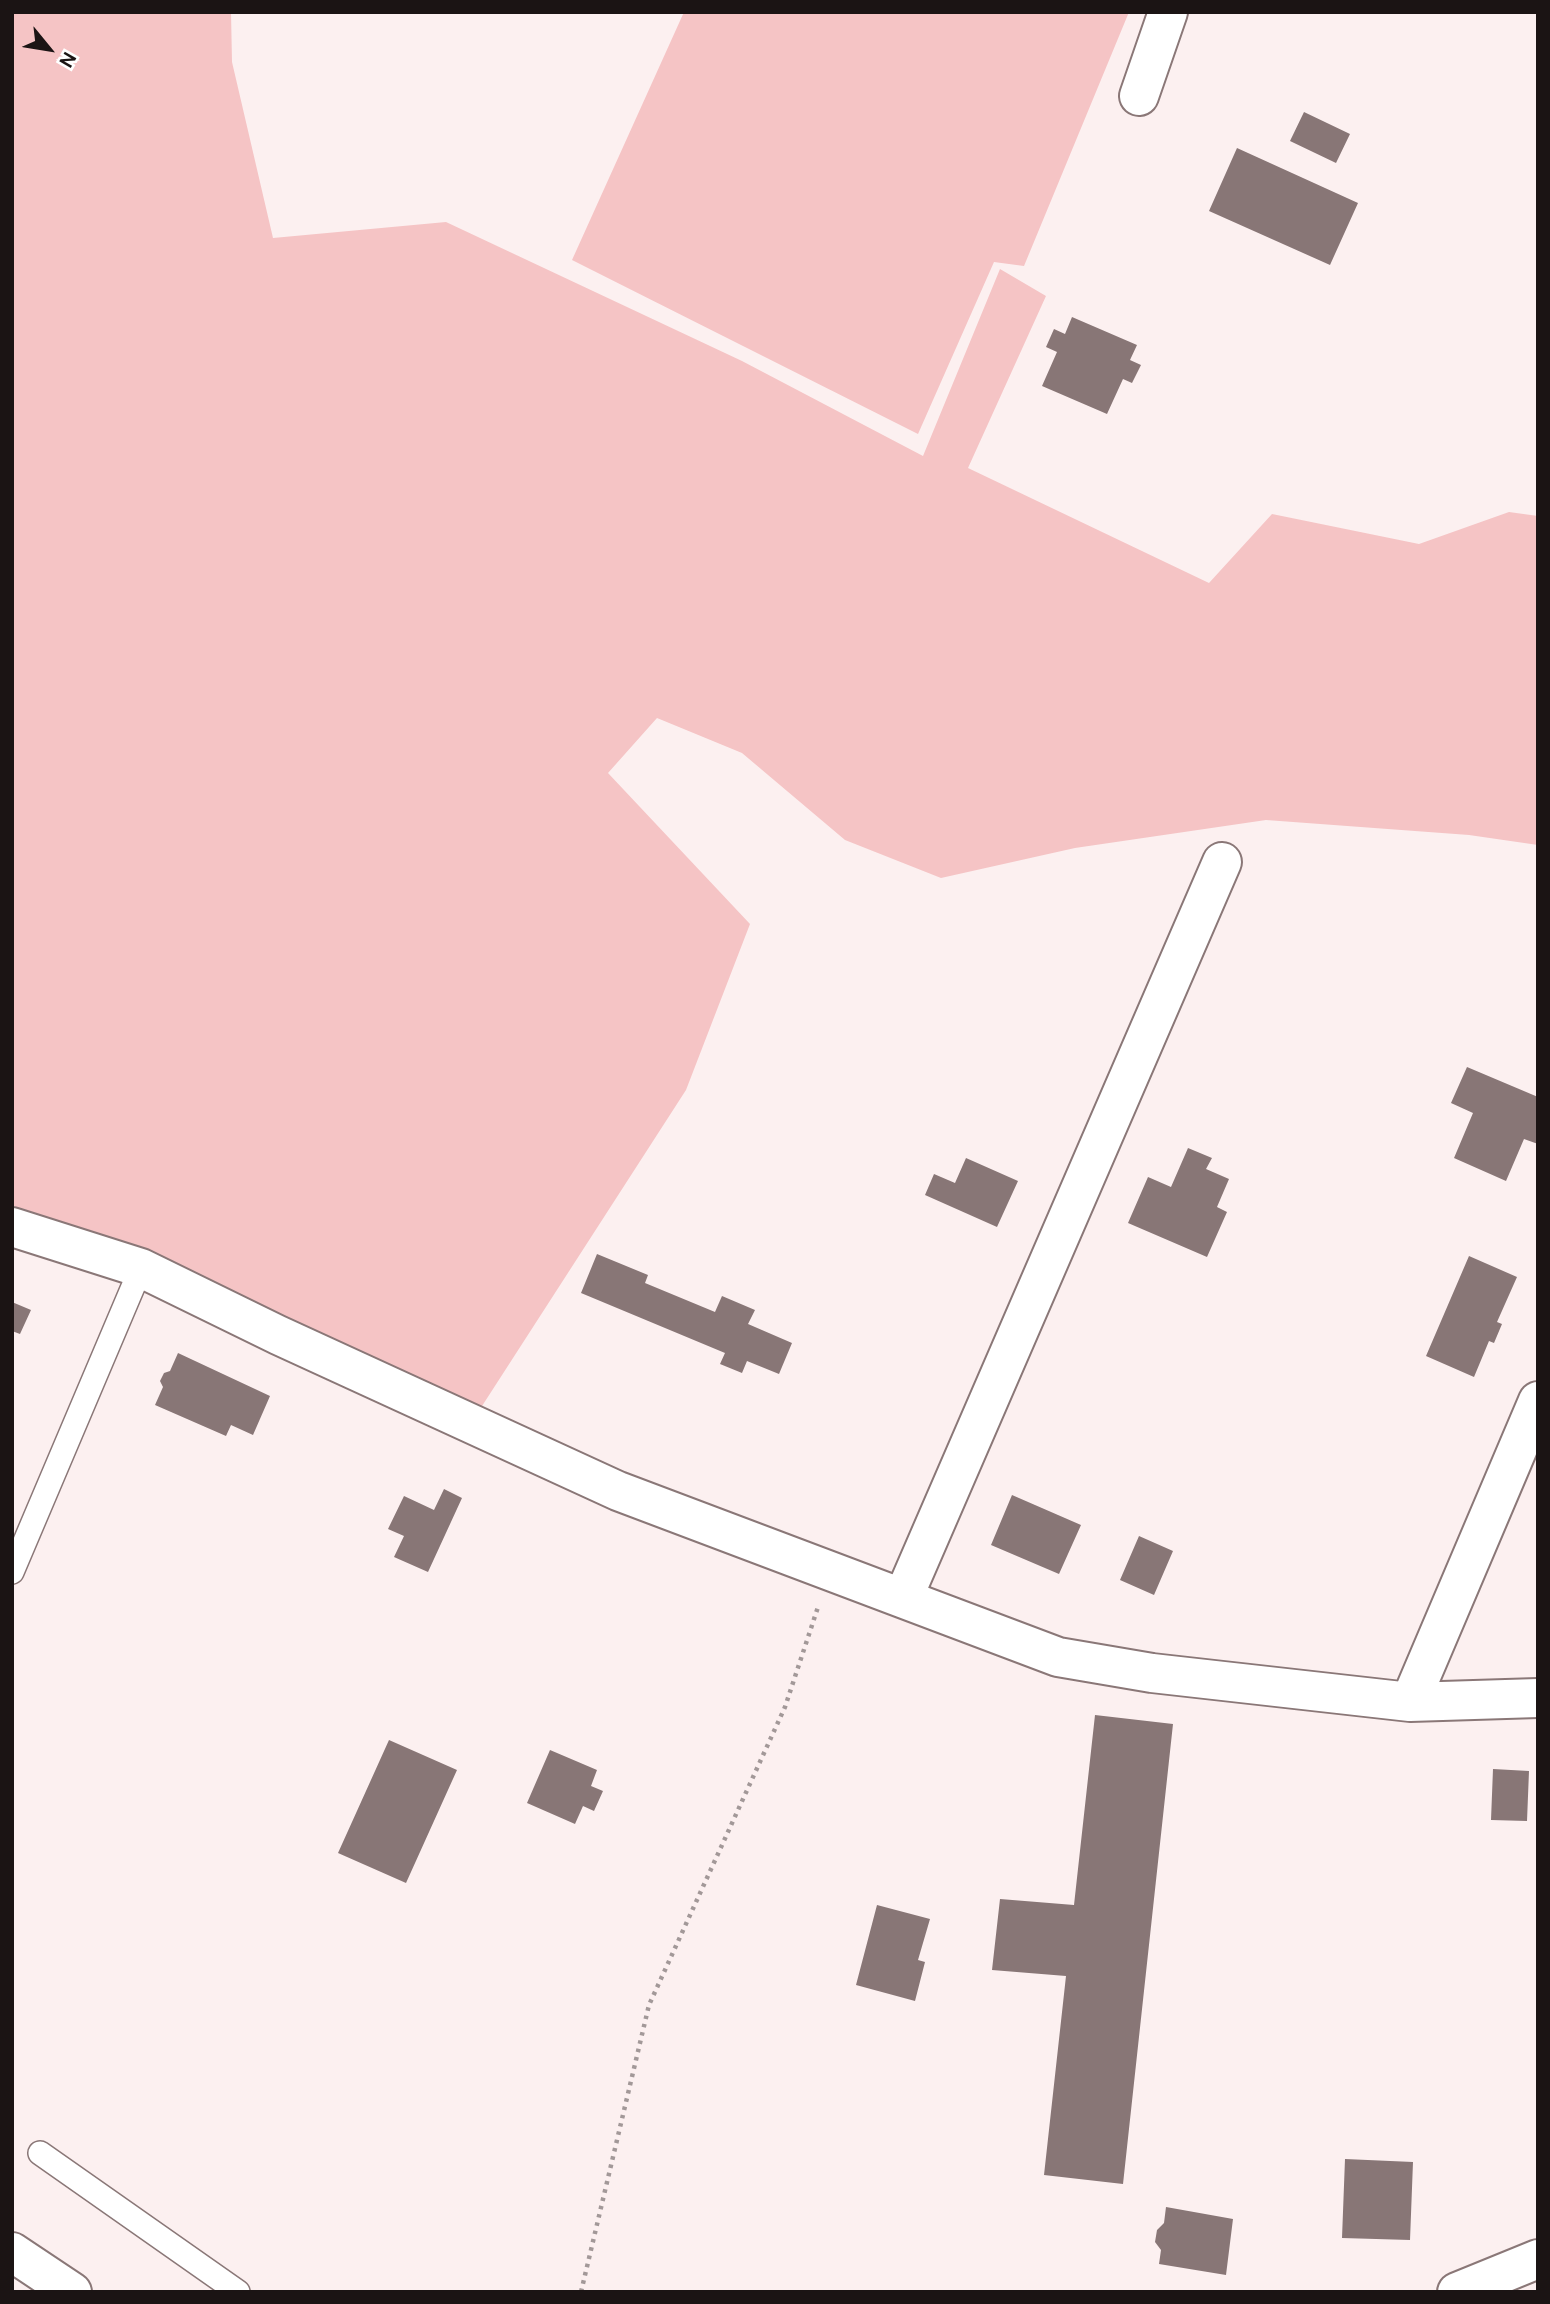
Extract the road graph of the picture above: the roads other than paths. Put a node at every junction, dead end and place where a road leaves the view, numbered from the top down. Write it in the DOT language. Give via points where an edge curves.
graph roads {
  1 [pos="1168,12"];
  2 [pos="1139,96"];
  3 [pos="1222,862"];
  4 [pos="12,1227"];
  5 [pos="141,1268"];
  6 [pos="1538,1401"];
  7 [pos="12,1572"];
  8 [pos="903,1598"];
  9 [pos="1538,1699"];
  10 [pos="1410,1702"];
  11 [pos="40,2153"];
  12 [pos="12,2252"];
  13 [pos="1538,2259"];
  14 [pos="72,2292"];
  15 [pos="238,2292"];
  16 [pos="1457,2292"];
  1 -- 2 [label="street"];
  3 -- 8 [label="street"];
  4 -- 5 [label="street"];
  5 -- 7 [label="lane"];
  5 -- 8 [label="street" via="618,1491"];
  6 -- 10 [label="street"];
  8 -- 10 [label="street" via="1058,1657 1152,1673"];
  9 -- 10 [label="street"];
  11 -- 15 [label="lane"];
  12 -- 14 [label="street"];
  13 -- 16 [label="street"];
}
